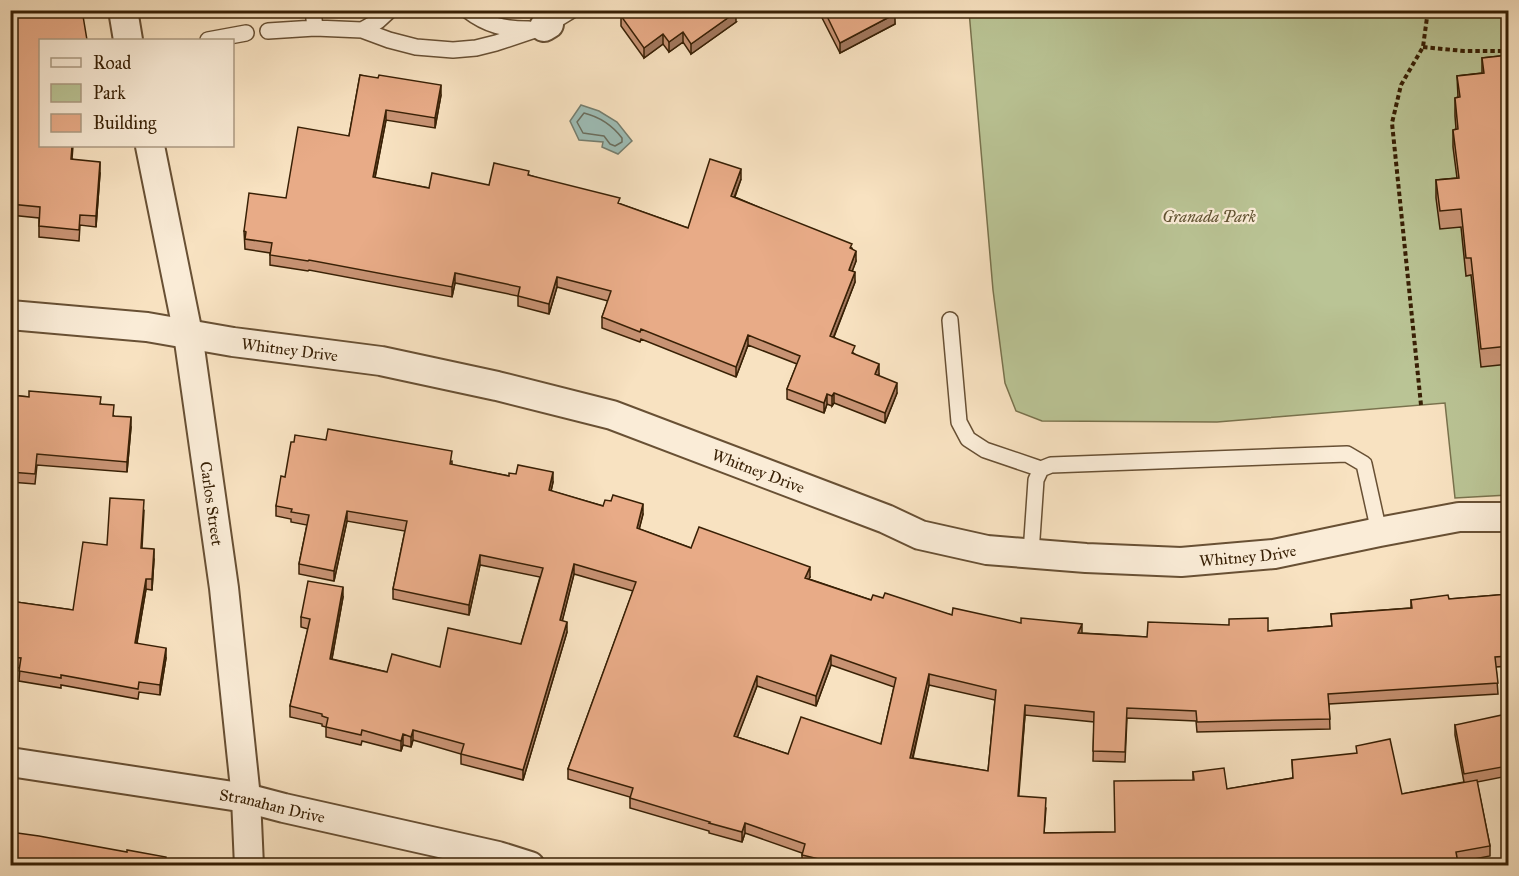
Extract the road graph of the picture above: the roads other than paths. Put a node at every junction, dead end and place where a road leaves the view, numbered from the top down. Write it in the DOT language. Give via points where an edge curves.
graph roads {
  1 [pos="123,10"];
  2 [pos="313,10"];
  3 [pos="390,10"];
  4 [pos="467,10"];
  5 [pos="555,20"];
  6 [pos="315,28"];
  7 [pos="362,30"];
  8 [pos="268,31"];
  9 [pos="246,33"];
  10 [pos="128,39"];
  11 [pos="213,39"];
  12 [pos="150,147"];
  13 [pos="10,315"];
  14 [pos="950,320"];
  15 [pos="188,334"];
  16 [pos="1041,469"];
  17 [pos="1509,517"];
  18 [pos="1379,532"];
  19 [pos="1031,553"];
  20 [pos="10,762"];
  21 [pos="246,798"];
  22 [pos="249,866"];
  23 [pos="530,866"];
  1 -- 10 [label="street"];
  2 -- 6 [label="lane"];
  3 -- 7 [label="lane"];
  4 -- 5 [label="lane" via="495,26 528,29"];
  5 -- 7 [label="lane" via="496,43 447,50 416,47"];
  6 -- 7 [label="lane"];
  6 -- 8 [label="lane"];
  9 -- 11 [label="lane"];
  12 -- 15 [label="street, Carlos Street"];
  13 -- 15 [label="street, Whitney Drive"];
  14 -- 16 [label="lane" via="959,422 968,439 985,450"];
  15 -- 19 [label="street, Whitney Drive" via="381,361 612,415 920,535 987,550"];
  15 -- 21 [label="street, Carlos Street" via="224,588"];
  16 -- 18 [label="lane" via="1051,465 1347,454 1364,464"];
  16 -- 19 [label="lane" via="1036,480"];
  17 -- 18 [label="street, Whitney Drive" via="1459,517"];
  18 -- 19 [label="street, Whitney Drive" via="1274,554 1181,562"];
  20 -- 21 [label="street, Stranahan Drive"];
  21 -- 22 [label="street, Carlos Street"];
  21 -- 23 [label="street, Stranahan Drive"];
}
